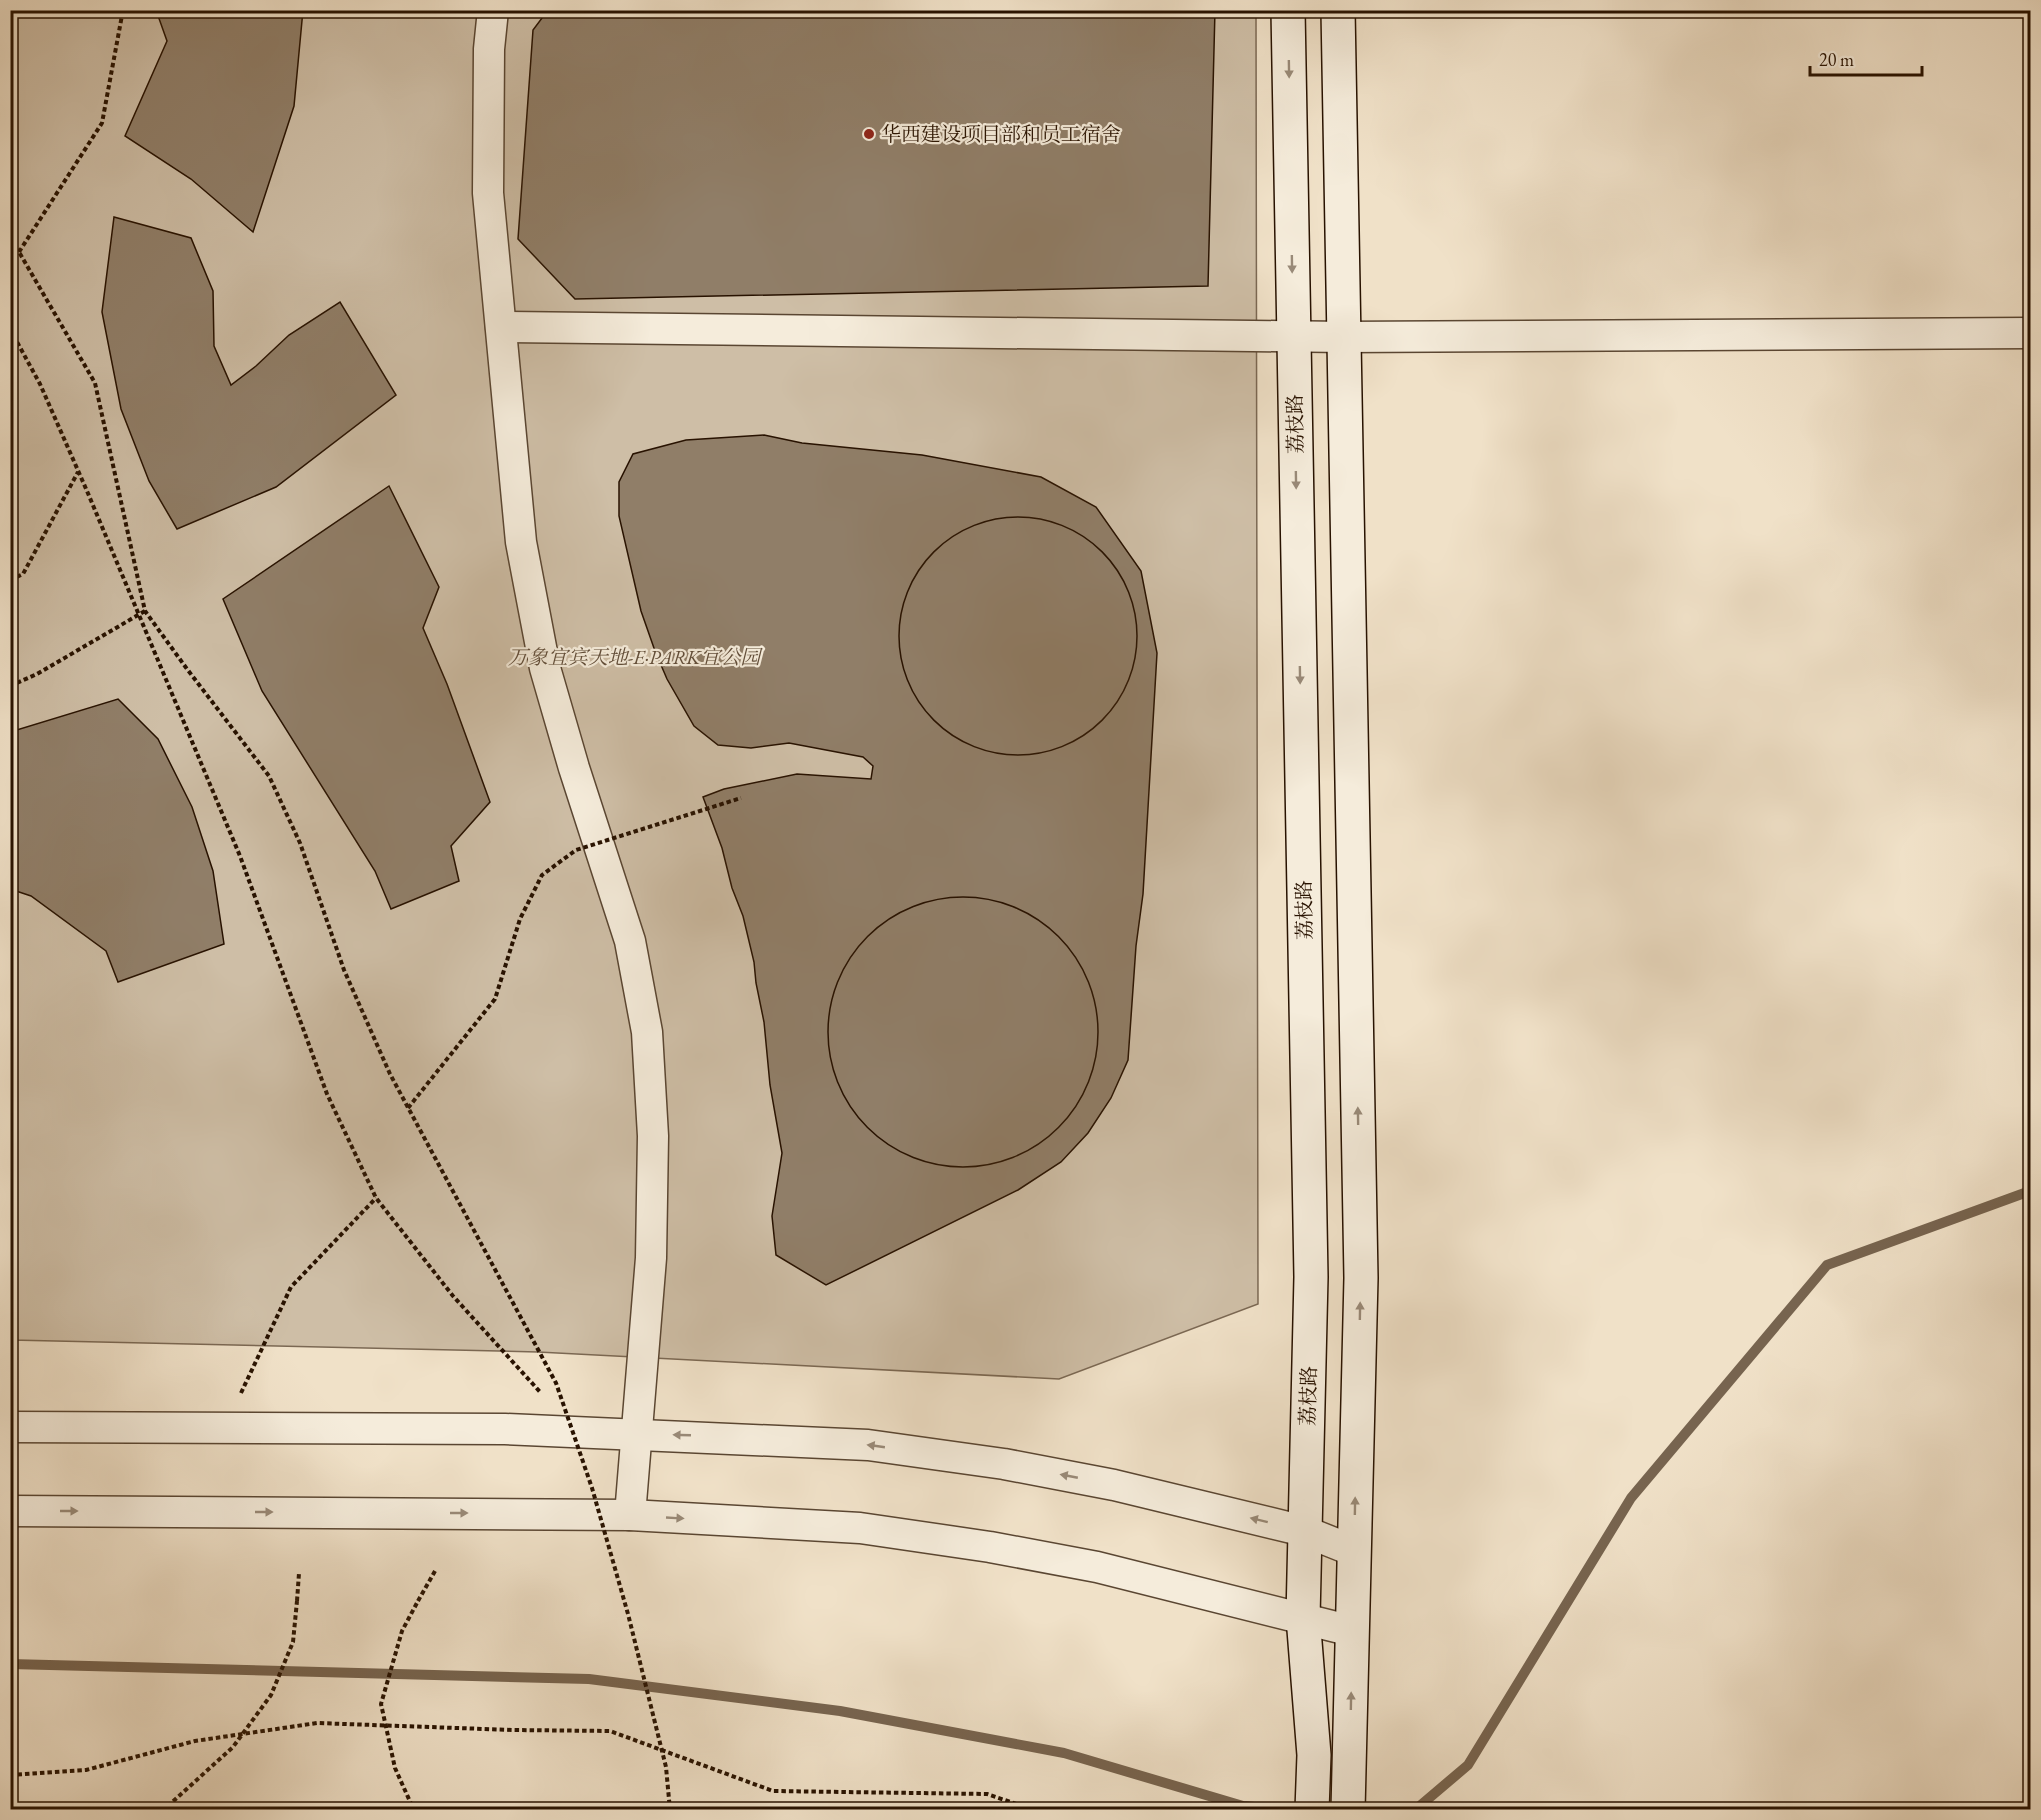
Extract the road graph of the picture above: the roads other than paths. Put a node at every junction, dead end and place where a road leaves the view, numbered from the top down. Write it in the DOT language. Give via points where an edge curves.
graph roads {
  1 [pos="493,10"];
  2 [pos="1288,10"];
  3 [pos="1338,10"];
  4 [pos="501,327"];
  5 [pos="2031,333"];
  6 [pos="1294,336"];
  7 [pos="1344,337"];
  8 [pos="10,1427"];
  9 [pos="638,1434"];
  10 [pos="10,1511"];
  11 [pos="630,1515"];
  12 [pos="1304,1531"];
  13 [pos="1354,1551"];
  14 [pos="1303,1617"];
  15 [pos="1352,1631"];
  16 [pos="1312,1809"];
  17 [pos="1348,1809"];
  1 -- 4 [label="street" via="488,193"];
  2 -- 6 [label="street, 荔枝路, one-way"];
  3 -- 7 [label="street"];
  4 -- 6 [label="street"];
  4 -- 9 [label="street" via="521,542 544,668 630,942 647,1032 653,1136 651,1258"];
  5 -- 7 [label="street"];
  6 -- 7 [label="street"];
  6 -- 12 [label="street, 荔枝路, one-way" via="1311,1277"];
  13 -- 7 [label="street, one-way" via="1361,1278"];
  8 -- 9 [label="street" via="493,1429"];
  9 -- 11 [label="street"];
  12 -- 9 [label="street, one-way" via="1114,1485 868,1444"];
  10 -- 11 [label="street, one-way"];
  11 -- 14 [label="street, one-way" via="860,1528 990,1547 1097,1567"];
  12 -- 13 [label="street"];
  12 -- 14 [label="street, 荔枝路"];
  13 -- 15 [label="street"];
  14 -- 15 [label="street"];
  14 -- 16 [label="street, 荔枝路" via="1314,1755"];
  17 -- 15 [label="street, one-way"];
}
